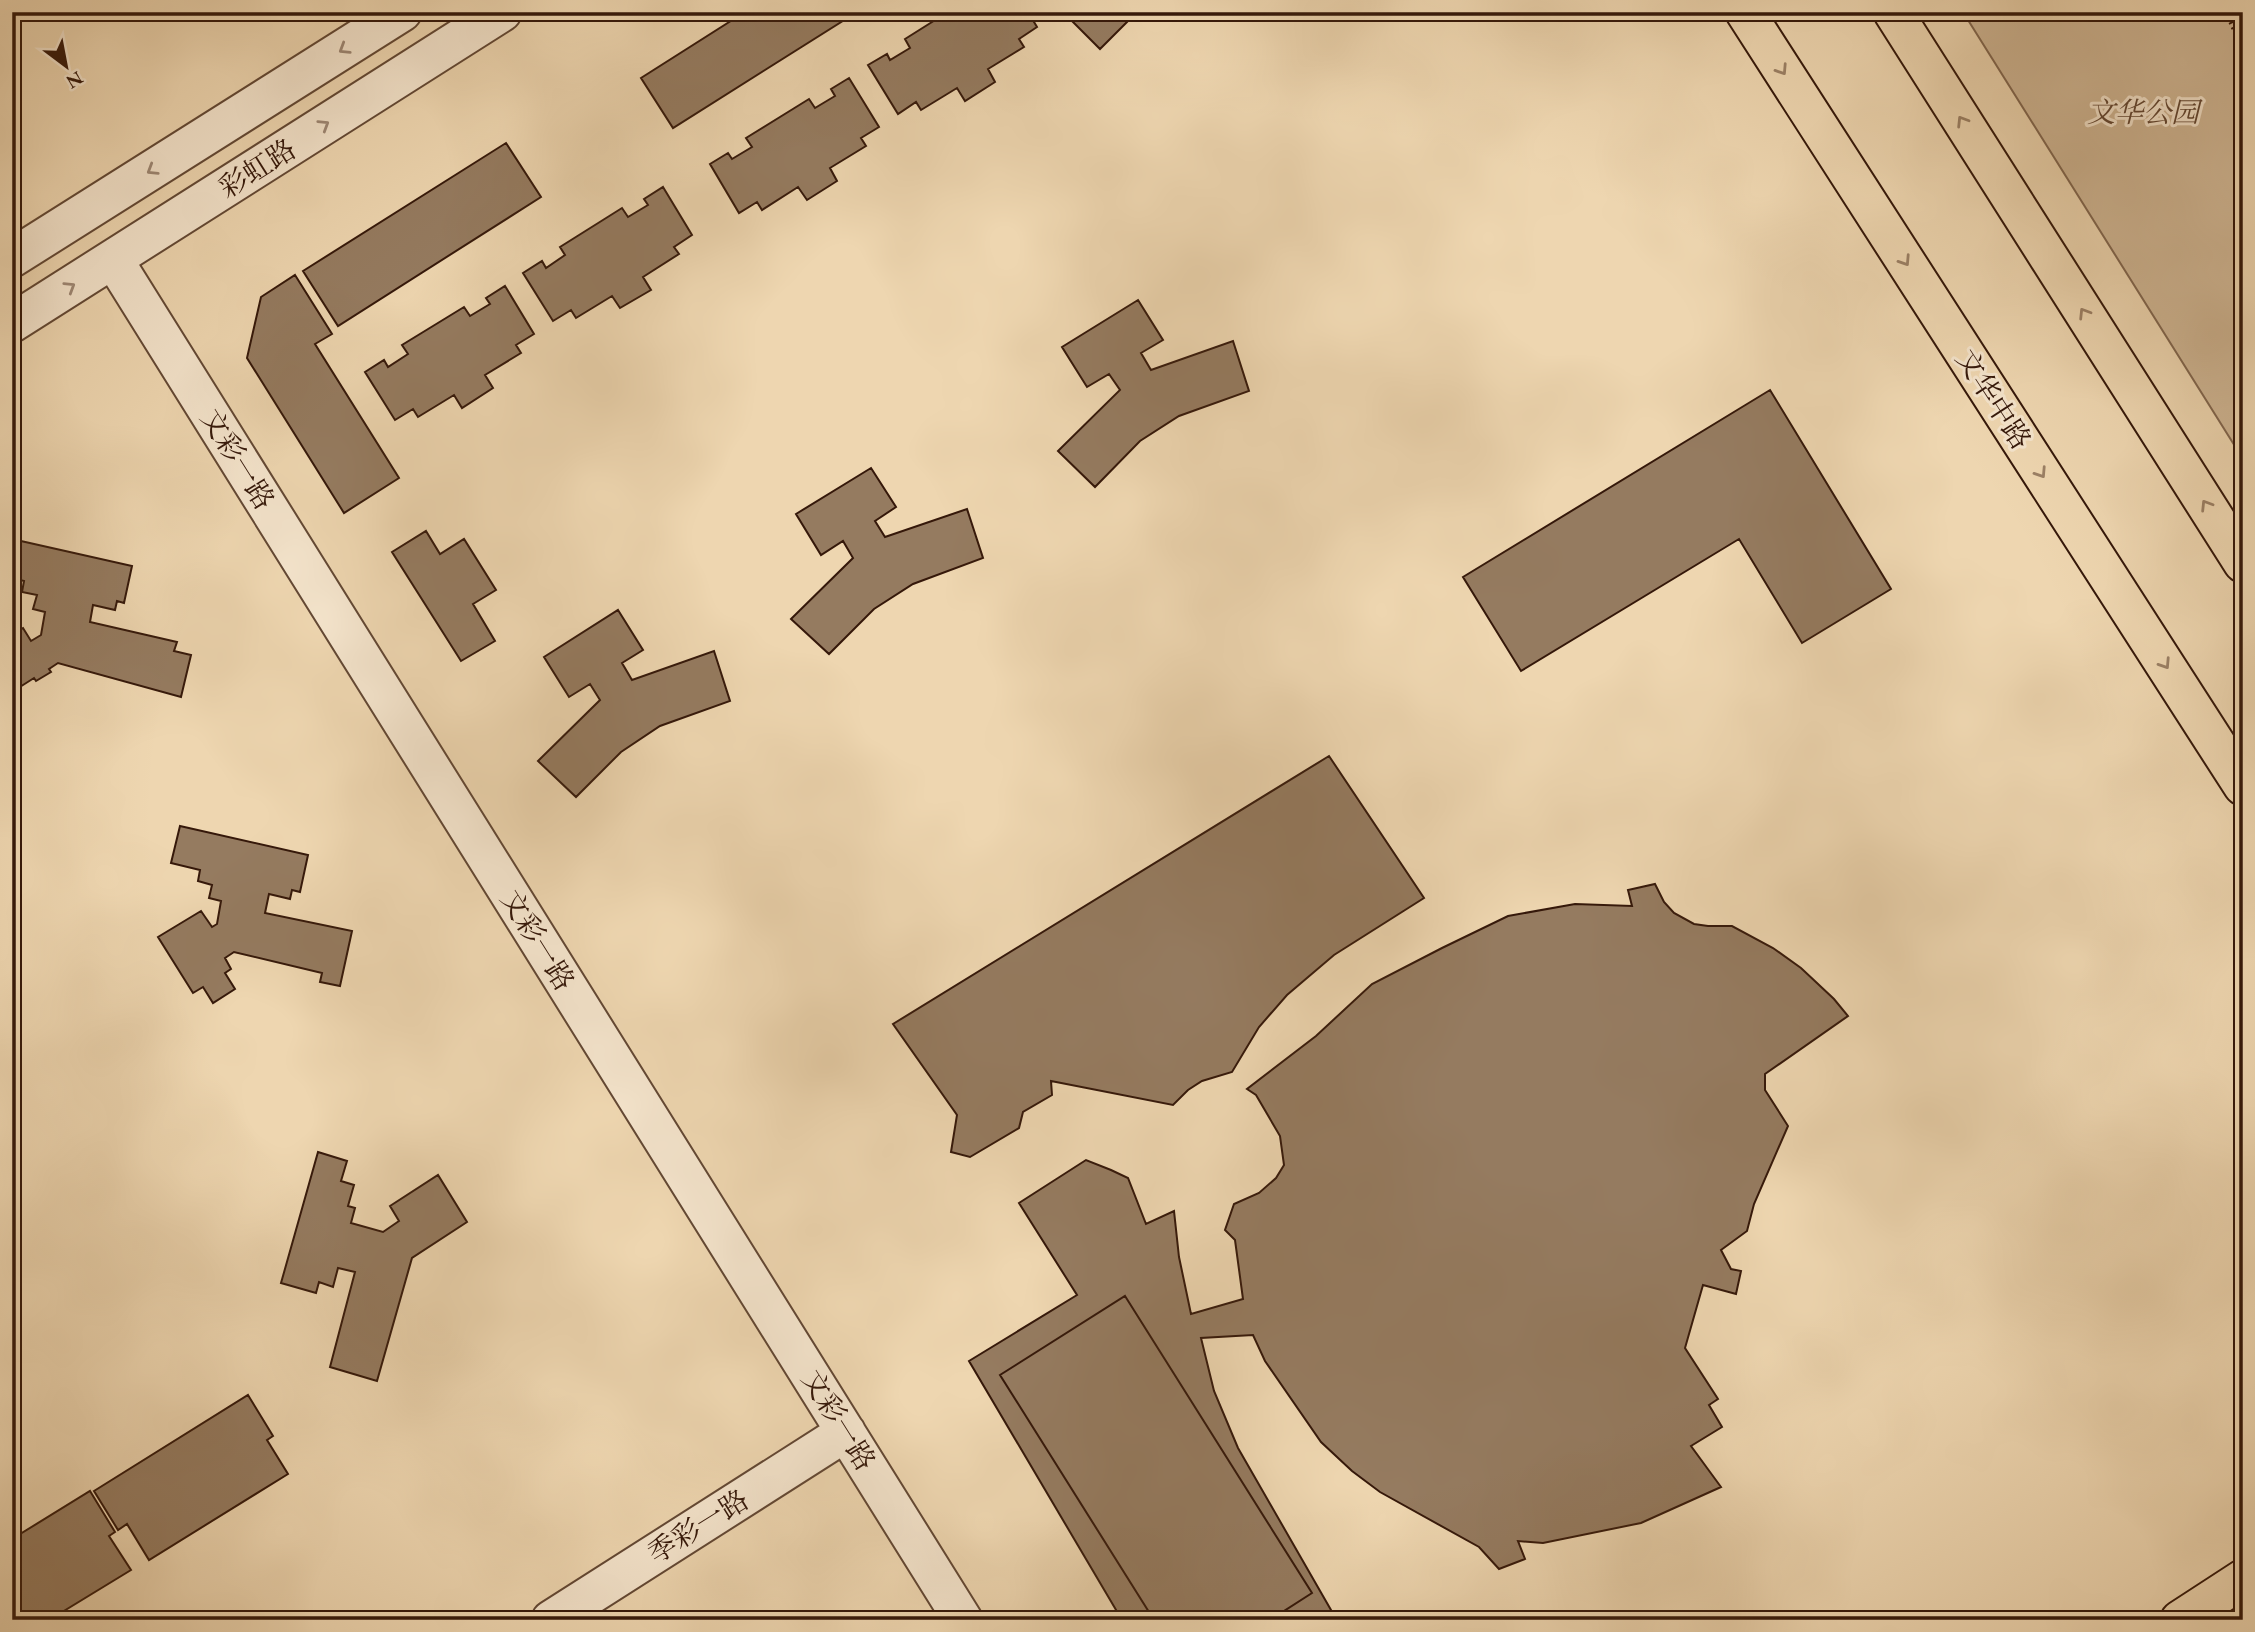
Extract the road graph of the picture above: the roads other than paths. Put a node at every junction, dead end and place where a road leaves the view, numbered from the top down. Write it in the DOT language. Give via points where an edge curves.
graph roads {
  1 [pos="402,12"];
  2 [pos="1745,12"];
  3 [pos="1893,12"];
  4 [pos="479,18"];
  5 [pos="12,258"];
  6 [pos="113,259"];
  7 [pos="12,323"];
  8 [pos="2243,563"];
  9 [pos="2243,786"];
  10 [pos="846,1432"];
  11 [pos="2243,1579"];
  12 [pos="551,1620"];
  13 [pos="964,1620"];
  14 [pos="2180,1620"];
  1 -- 5 [label="street, 彩虹路, one-way"];
  2 -- 9 [label="main road, 文华中路, one-way"];
  8 -- 3 [label="main road, one-way"];
  6 -- 4 [label="street, 彩虹路, one-way"];
  7 -- 6 [label="street, 彩虹路, one-way"];
  6 -- 10 [label="street, 文彩一路"];
  10 -- 12 [label="street, 季彩一路"];
  10 -- 13 [label="street, 文彩一路"];
  11 -- 14 [label="main road"];
}
